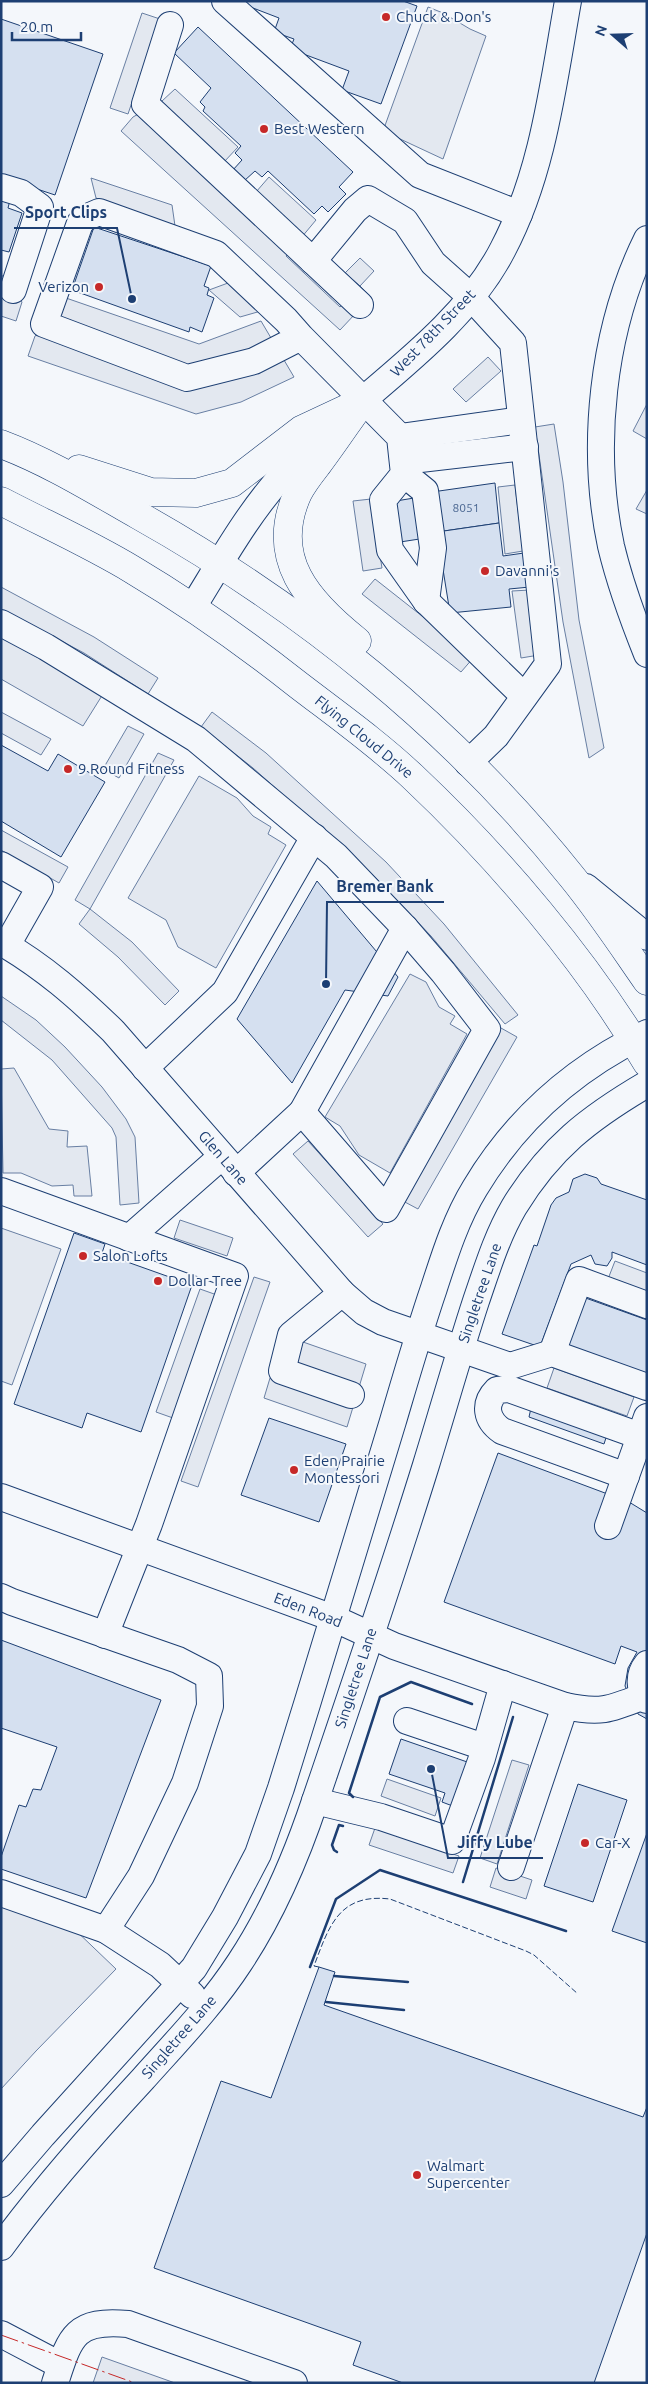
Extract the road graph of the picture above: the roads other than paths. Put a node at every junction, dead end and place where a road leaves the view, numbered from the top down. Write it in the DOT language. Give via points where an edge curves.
graph roads {
  1 [pos="225,1"];
  2 [pos="568,1"];
  3 [pos="170,25"];
  4 [pos="1,187"];
  5 [pos="519,214"];
  6 [pos="647,239"];
  7 [pos="313,261"];
  8 [pos="13,290"];
  9 [pos="471,298"];
  10 [pos="360,305"];
  11 [pos="301,337"];
  12 [pos="363,401"];
  13 [pos="524,439"];
  14 [pos="4,446"];
  15 [pos="402,455"];
  16 [pos="1,501"];
  17 [pos="429,517"];
  18 [pos="386,522"];
  19 [pos="219,564"];
  20 [pos="426,601"];
  21 [pos="193,607"];
  22 [pos="639,613"];
  23 [pos="1,623"];
  24 [pos="647,654"];
  25 [pos="524,696"];
  26 [pos="409,705"];
  27 [pos="468,763"];
  28 [pos="314,838"];
  29 [pos="1,865"];
  30 [pos="571,875"];
  31 [pos="404,928"];
  32 [pos="647,937"];
  33 [pos="4,944"];
  34 [pos="647,981"];
  35 [pos="640,1036"];
  36 [pos="647,1063"];
  37 [pos="145,1068"];
  38 [pos="647,1084"];
  39 [pos="302,1112"];
  40 [pos="229,1165"];
  41 [pos="1,1191"];
  42 [pos="129,1238"];
  43 [pos="342,1293"];
  44 [pos="647,1304"];
  45 [pos="418,1336"];
  46 [pos="461,1349"];
  47 [pos="552,1353"];
  48 [pos="509,1377"];
  49 [pos="647,1387"];
  50 [pos="351,1395"];
  51 [pos="643,1426"];
  52 [pos="626,1476"];
  53 [pos="1,1497"];
  54 [pos="608,1526"];
  55 [pos="140,1547"];
  56 [pos="1,1597"];
  57 [pos="334,1618"];
  58 [pos="105,1635"];
  59 [pos="371,1636"];
  60 [pos="647,1664"];
  61 [pos="503,1684"];
  62 [pos="645,1698"];
  63 [pos="565,1706"];
  64 [pos="407,1721"];
  65 [pos="484,1747"];
  66 [pos="315,1801"];
  67 [pos="511,1867"];
  68 [pos="1,1893"];
  69 [pos="106,1930"];
  70 [pos="180,1984"];
  71 [pos="206,2007"];
  72 [pos="1,2184"];
  73 [pos="1,2247"];
  74 [pos="1,2334"];
  75 [pos="58,2374"];
  76 [pos="294,2383"];
  1 -- 5 [label="street" via="420,175"];
  2 -- 5 [label="street, West 78th Street" via="536,166"];
  3 -- 7 [label="street" via="145,104"];
  4 -- 8 [label="street" via="21,193 40,206"];
  5 -- 9 [label="street, West 78th Street" via="503,250"];
  6 -- 22 [label="street" via="619,315 605,388 602,429 605,504 611,545"];
  7 -- 9 [label="street" via="368,199 405,221 433,263"];
  7 -- 10 [label="street"];
  9 -- 12 [label="street, West 78th Street"];
  9 -- 13 [label="street" via="513,343"];
  11 -- 11 [label="street" via="254,361 187,378 44,324 80,223 99,212 216,254"];
  11 -- 12 [label="street"];
  12 -- 14 [label="main road" via="301,430 232,483 196,493 151,492"];
  12 -- 15 [label="street"];
  12 -- 19 [label="street, West 78th Street" via="287,470 258,504"];
  12 -- 26 [label="main road" via="298,491 286,533 289,556 305,590 332,621 390,667"];
  13 -- 15 [label="street"];
  13 -- 15 [label="street"];
  13 -- 25 [label="street" via="548,664"];
  14 -- 19 [label="main road" via="62,472"];
  15 -- 17 [label="street" via="425,491"];
  15 -- 18 [label="street" via="383,500"];
  16 -- 21 [label="main road, Flying Cloud Drive" via="76,538"];
  17 -- 18 [label="street"];
  17 -- 20 [label="street" via="433,548"];
  18 -- 20 [label="street" via="390,550"];
  19 -- 21 [label="street, West 78th Street"];
  19 -- 26 [label="main road" via="286,609"];
  20 -- 25 [label="street"];
  21 -- 35 [label="main road, Flying Cloud Drive" via="289,677 412,776 470,834"];
  22 -- 24 [label="street"];
  23 -- 28 [label="street" via="46,647 196,740"];
  25 -- 27 [label="street" via="496,736"];
  26 -- 27 [label="main road"];
  27 -- 30 [label="main road"];
  28 -- 31 [label="street" via="336,856"];
  28 -- 37 [label="street" via="225,992"];
  29 -- 33 [label="street" via="40,887"];
  30 -- 32 [label="street"];
  30 -- 34 [label="main road"];
  31 -- 39 [label="street"];
  31 -- 39 [label="street" via="487,1029 386,1209"];
  33 -- 37 [label="street, Glen Lane" via="75,994"];
  35 -- 36 [label="main road, Flying Cloud Drive"];
  35 -- 45 [label="street" via="594,1061 558,1088 496,1155 452,1233"];
  37 -- 40 [label="street, Glen Lane"];
  38 -- 46 [label="street, Singletree Lane" via="584,1124 538,1172 514,1207 494,1249"];
  39 -- 40 [label="street"];
  40 -- 42 [label="street"];
  40 -- 43 [label="street, Glen Lane"];
  41 -- 42 [label="street"];
  42 -- 55 [label="street" via="235,1276"];
  43 -- 45 [label="street, Glen Lane" via="364,1312"];
  43 -- 50 [label="street" via="292,1334 282,1371"];
  44 -- 47 [label="street" via="579,1280"];
  45 -- 46 [label="street, Glen Lane"];
  45 -- 57 [label="street"];
  46 -- 48 [label="street, Glen Lane"];
  46 -- 59 [label="street, Singletree Lane"];
  47 -- 48 [label="street"];
  47 -- 49 [label="street"];
  48 -- 51 [label="street, Glen Lane"];
  48 -- 52 [label="street" via="489,1401 488,1415 495,1426"];
  51 -- 52 [label="street"];
  52 -- 54 [label="street"];
  53 -- 55 [label="street, Eden Road"];
  55 -- 57 [label="street, Eden Road"];
  55 -- 58 [label="street"];
  56 -- 58 [label="street"];
  57 -- 59 [label="street, Eden Road"];
  57 -- 70 [label="street" via="258,1854 225,1917 194,1968"];
  58 -- 69 [label="street" via="178,1660 209,1676 210,1706 185,1783 141,1876"];
  59 -- 61 [label="street, Eden Road"];
  59 -- 66 [label="street, Singletree Lane"];
  60 -- 62 [label="street" via="641,1677"];
  61 -- 63 [label="street, Eden Road"];
  61 -- 65 [label="street"];
  62 -- 63 [label="street, Eden Road" via="607,1710 585,1711"];
  63 -- 67 [label="street"];
  64 -- 65 [label="street"];
  65 -- 66 [label="street" via="452,1841 382,1817"];
  66 -- 71 [label="street, Singletree Lane" via="298,1851 273,1906 239,1963"];
  68 -- 69 [label="street"];
  69 -- 70 [label="street" via="160,1965"];
  70 -- 71 [label="street"];
  70 -- 72 [label="street"];
  71 -- 73 [label="street, Singletree Lane" via="73,2155"];
  74 -- 75 [label="street"];
  75 -- 76 [label="street" via="71,2338 95,2323 110,2322 128,2324"];
}
